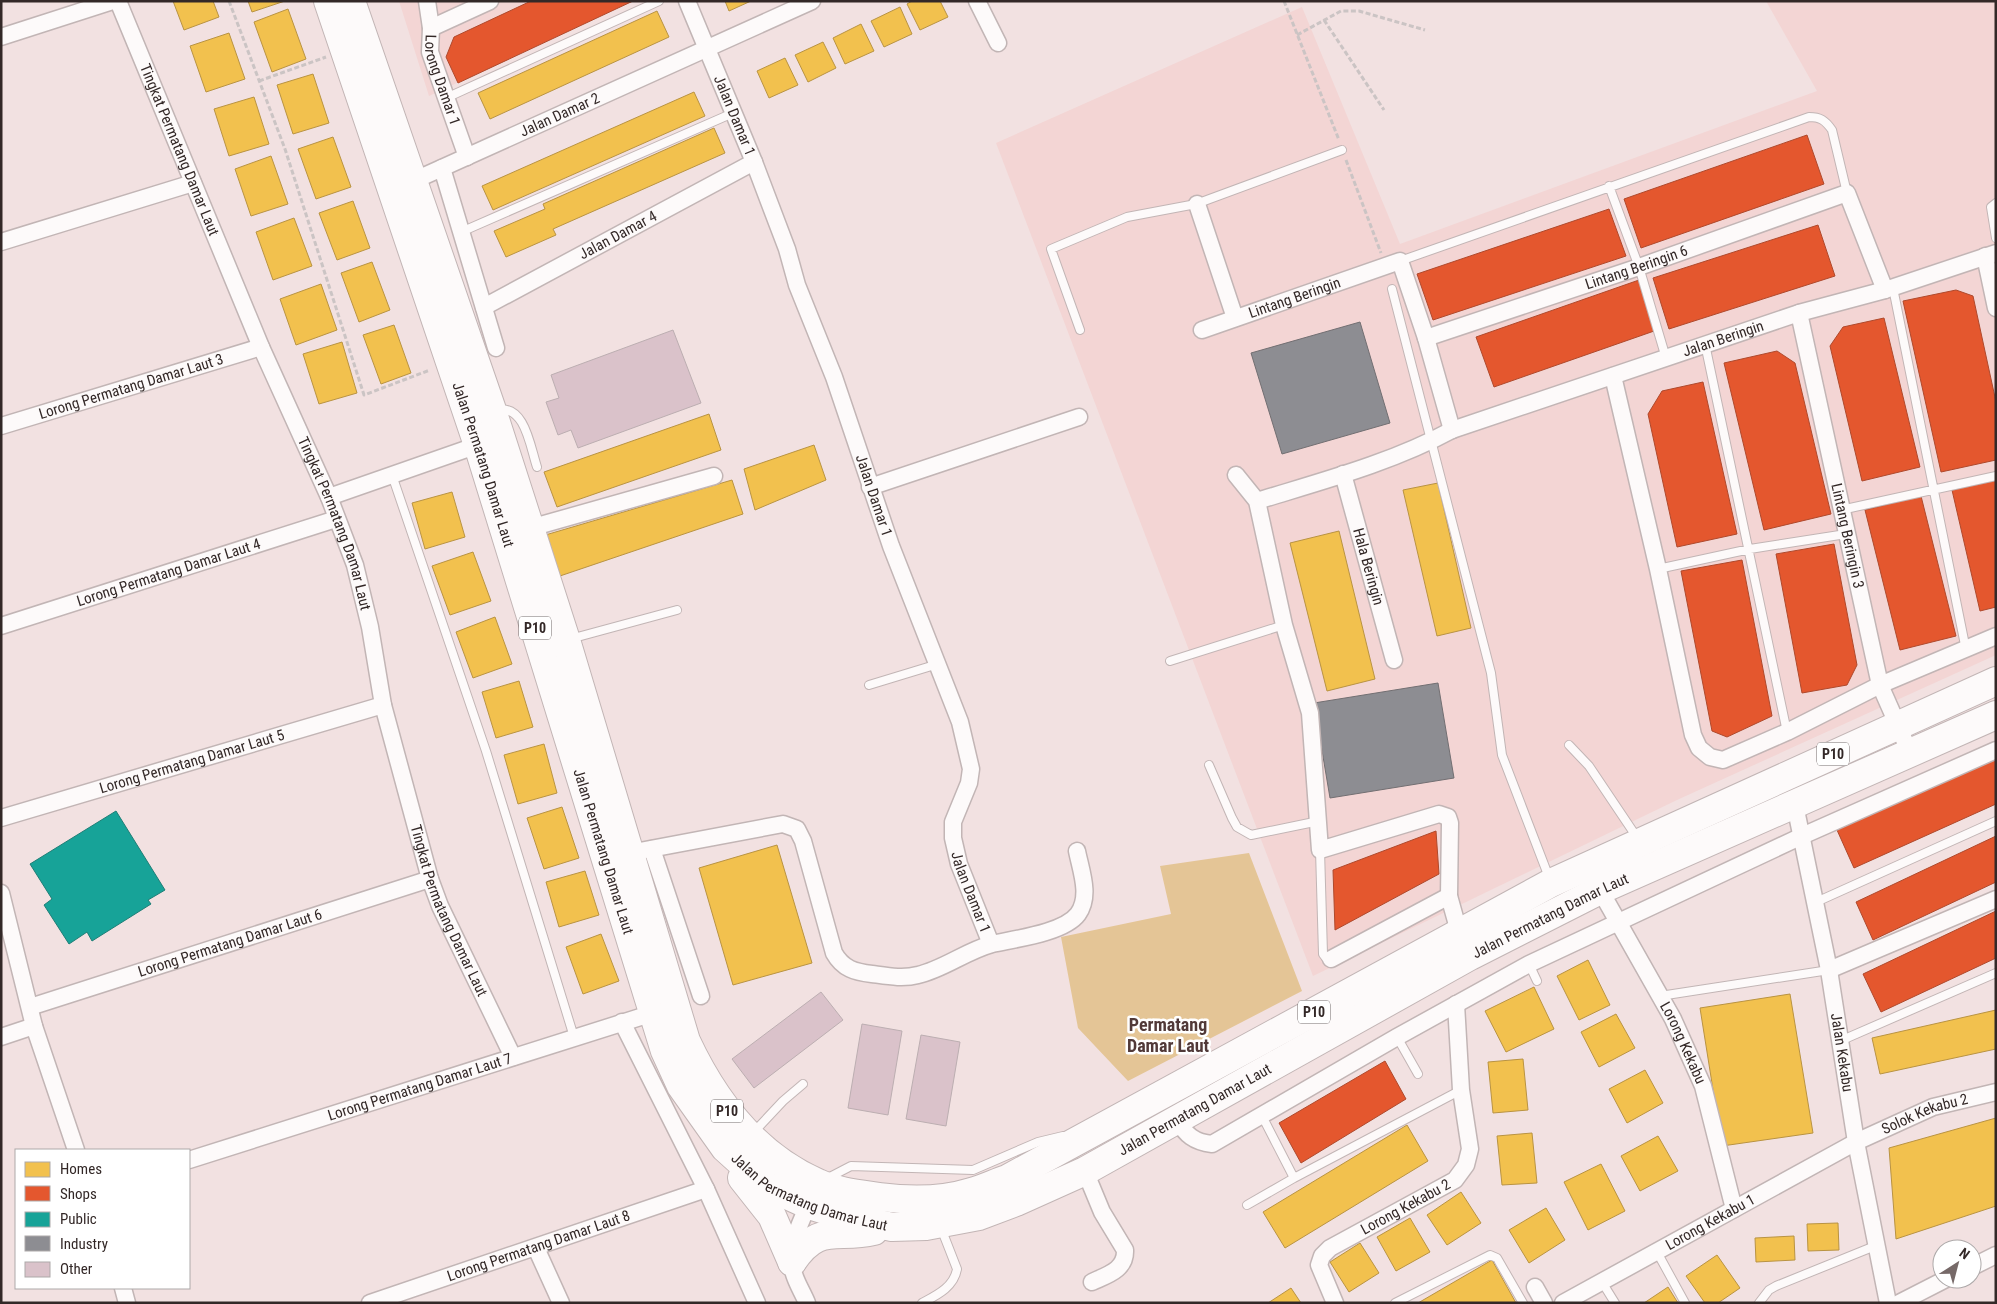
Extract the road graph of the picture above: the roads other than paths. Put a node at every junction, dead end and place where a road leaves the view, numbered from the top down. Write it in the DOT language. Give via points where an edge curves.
graph roads {
  1 [pos="113,1"];
  2 [pos="118,1"];
  3 [pos="328,1"];
  4 [pos="351,1"];
  5 [pos="427,1"];
  6 [pos="490,1"];
  7 [pos="659,1"];
  8 [pos="687,1"];
  9 [pos="812,1"];
  10 [pos="977,1"];
  11 [pos="431,28"];
  12 [pos="1,37"];
  13 [pos="998,43"];
  14 [pos="706,49"];
  15 [pos="446,98"];
  16 [pos="733,113"];
  17 [pos="1342,150"];
  18 [pos="467,156"];
  19 [pos="754,162"];
  20 [pos="442,168"];
  21 [pos="413,181"];
  22 [pos="193,183"];
  23 [pos="1609,186"];
  24 [pos="1847,193"];
  25 [pos="1996,203"];
  26 [pos="1196,204"];
  27 [pos="461,232"];
  28 [pos="1996,238"];
  29 [pos="1,242"];
  30 [pos="1990,254"];
  31 [pos="1393,263"];
  32 [pos="1639,267"];
  33 [pos="1392,289"];
  34 [pos="1889,289"];
  35 [pos="484,307"];
  36 [pos="1996,308"];
  37 [pos="1799,313"];
  38 [pos="1235,318"];
  39 [pos="1080,330"];
  40 [pos="1202,330"];
  41 [pos="1426,338"];
  42 [pos="1705,344"];
  43 [pos="261,347"];
  44 [pos="496,348"];
  45 [pos="1666,358"];
  46 [pos="1613,376"];
  47 [pos="492,410"];
  48 [pos="1078,417"];
  49 [pos="1,426"];
  50 [pos="1452,430"];
  51 [pos="1431,441"];
  52 [pos="478,445"];
  53 [pos="537,467"];
  54 [pos="1236,474"];
  55 [pos="1343,474"];
  56 [pos="392,475"];
  57 [pos="714,476"];
  58 [pos="1996,476"];
  59 [pos="870,487"];
  60 [pos="1935,490"];
  61 [pos="329,497"];
  62 [pos="1256,501"];
  63 [pos="1841,510"];
  64 [pos="336,520"];
  65 [pos="530,528"];
  66 [pos="1846,534"];
  67 [pos="1750,549"];
  68 [pos="1658,569"];
  69 [pos="677,610"];
  70 [pos="1284,625"];
  71 [pos="1,626"];
  72 [pos="1996,636"];
  73 [pos="566,640"];
  74 [pos="1966,650"];
  75 [pos="1394,660"];
  76 [pos="1170,661"];
  77 [pos="938,664"];
  78 [pos="1996,681"];
  79 [pos="870,685"];
  80 [pos="1880,685"];
  81 [pos="383,705"];
  82 [pos="1991,717"];
  83 [pos="1897,724"];
  84 [pos="1787,732"];
  85 [pos="1569,745"];
  86 [pos="1996,750"];
  87 [pos="1910,753"];
  88 [pos="1210,764"];
  89 [pos="1847,782"];
  90 [pos="1795,805"];
  91 [pos="1,818"];
  92 [pos="1319,821"];
  93 [pos="1996,821"];
  94 [pos="1802,836"];
  95 [pos="1639,841"];
  96 [pos="1320,850"];
  97 [pos="640,851"];
  98 [pos="1077,851"];
  99 [pos="430,879"];
  100 [pos="1551,883"];
  101 [pos="1600,890"];
  102 [pos="1,893"];
  103 [pos="1449,896"];
  104 [pos="1996,899"];
  105 [pos="1814,903"];
  106 [pos="1617,923"];
  107 [pos="1459,932"];
  108 [pos="991,944"];
  109 [pos="1331,960"];
  110 [pos="1529,964"];
  111 [pos="1829,970"];
  112 [pos="1996,974"];
  113 [pos="1538,981"];
  114 [pos="701,996"];
  115 [pos="1660,996"];
  116 [pos="1456,1004"];
  117 [pos="30,1007"];
  118 [pos="652,1013"];
  119 [pos="622,1022"];
  120 [pos="34,1026"];
  121 [pos="1,1037"];
  122 [pos="574,1037"];
  123 [pos="1397,1037"];
  124 [pos="1840,1041"];
  125 [pos="514,1057"];
  126 [pos="1418,1074"];
  127 [pos="803,1084"];
  128 [pos="1461,1090"];
  129 [pos="1996,1092"];
  130 [pos="1261,1114"];
  131 [pos="1177,1120"];
  132 [pos="750,1136"];
  133 [pos="1856,1142"];
  134 [pos="725,1148"];
  135 [pos="76,1149"];
  136 [pos="190,1160"];
  137 [pos="1085,1171"];
  138 [pos="1294,1178"];
  139 [pos="706,1189"];
  140 [pos="813,1194"];
  141 [pos="1247,1205"];
  142 [pos="1734,1209"];
  143 [pos="939,1224"];
  144 [pos="892,1227"];
  145 [pos="1875,1246"];
  146 [pos="536,1248"];
  147 [pos="1657,1252"];
  148 [pos="1996,1255"];
  149 [pos="1982,1261"];
  150 [pos="792,1262"];
  151 [pos="1092,1282"];
  152 [pos="1602,1282"];
  153 [pos="1932,1286"];
  154 [pos="1535,1287"];
  155 [pos="123,1289"];
  156 [pos="1760,1302"];
  157 [pos="127,1303"];
  158 [pos="370,1303"];
  159 [pos="561,1303"];
  160 [pos="756,1303"];
  161 [pos="807,1303"];
  162 [pos="922,1303"];
  163 [pos="1335,1303"];
  164 [pos="1395,1303"];
  165 [pos="1523,1303"];
  166 [pos="1544,1303"];
  167 [pos="1563,1303"];
  168 [pos="1615,1303"];
  169 [pos="1685,1303"];
  170 [pos="1888,1303"];
  171 [pos="1899,1303"];
  1 -- 12 [label="street"];
  2 -- 22 [label="street, Tingkat Permatang Damar Laut"];
  3 -- 52 [label="highway, Jalan Permatang Damar Laut / P10"];
  4 -- 21 [label="highway, Jalan Permatang Damar Laut / P10"];
  5 -- 11 [label="street, Lorong Damar 1"];
  6 -- 11 [label="street"];
  7 -- 15 [label="lane"];
  8 -- 14 [label="street, Jalan Damar 1"];
  9 -- 14 [label="street"];
  10 -- 13 [label="street"];
  11 -- 15 [label="street, Lorong Damar 1" via="430,52"];
  14 -- 16 [label="street, Jalan Damar 1"];
  14 -- 18 [label="street, Jalan Damar 2"];
  15 -- 18 [label="street, Lorong Damar 1"];
  16 -- 19 [label="street, Jalan Damar 1"];
  16 -- 27 [label="lane"];
  17 -- 26 [label="lane"];
  18 -- 20 [label="street, Jalan Damar 2"];
  19 -- 35 [label="street, Jalan Damar 4"];
  19 -- 59 [label="street, Jalan Damar 1" via="787,249 797,286 834,377"];
  20 -- 21 [label="street, Jalan Damar 2"];
  20 -- 27 [label="street"];
  21 -- 47 [label="highway, Jalan Permatang Damar Laut / P10"];
  22 -- 29 [label="street"];
  22 -- 43 [label="street, Tingkat Permatang Damar Laut"];
  23 -- 24 [label="lane" via="1808,117 1818,117 1827,121 1832,130"];
  23 -- 31 [label="lane"];
  23 -- 32 [label="lane"];
  24 -- 32 [label="street, Lintang Beringin 6"];
  24 -- 34 [label="street"];
  25 -- 28 [label="lane" via="1991,207"];
  26 -- 38 [label="street"];
  26 -- 39 [label="lane" via="1127,216 1051,249"];
  27 -- 35 [label="street"];
  30 -- 34 [label="street, Jalan Beringin"];
  30 -- 36 [label="street"];
  31 -- 38 [label="street, Lintang Beringin"];
  31 -- 41 [label="street"];
  32 -- 41 [label="street, Lintang Beringin 6"];
  32 -- 45 [label="lane"];
  33 -- 51 [label="lane"];
  34 -- 37 [label="street, Jalan Beringin"];
  34 -- 60 [label="lane"];
  35 -- 44 [label="street"];
  37 -- 42 [label="street, Jalan Beringin"];
  37 -- 63 [label="street, Lintang Beringin 3"];
  38 -- 40 [label="street, Lintang Beringin"];
  41 -- 50 [label="street"];
  42 -- 45 [label="street, Jalan Beringin"];
  42 -- 67 [label="lane"];
  43 -- 49 [label="street, Lorong Permatang Damar Laut 3"];
  43 -- 61 [label="street, Tingkat Permatang Damar Laut"];
  45 -- 46 [label="street, Jalan Beringin"];
  46 -- 50 [label="street, Jalan Beringin"];
  46 -- 68 [label="street"];
  47 -- 53 [label="lane" via="505,408 518,415"];
  47 -- 65 [label="highway, Jalan Permatang Damar Laut / P10"];
  48 -- 59 [label="street"];
  50 -- 51 [label="street, Jalan Beringin"];
  51 -- 55 [label="street, Jalan Beringin"];
  51 -- 100 [label="lane" via="1491,673 1502,754"];
  52 -- 56 [label="street"];
  52 -- 118 [label="highway, Jalan Permatang Damar Laut / P10"];
  54 -- 62 [label="street"];
  55 -- 62 [label="street, Jalan Beringin"];
  55 -- 75 [label="street, Hala Beringin"];
  56 -- 61 [label="street"];
  56 -- 122 [label="lane" via="486,752"];
  57 -- 65 [label="street"];
  58 -- 60 [label="lane"];
  59 -- 77 [label="street, Jalan Damar 1"];
  60 -- 63 [label="lane"];
  60 -- 74 [label="lane"];
  61 -- 64 [label="street, Tingkat Permatang Damar Laut"];
  62 -- 70 [label="street"];
  63 -- 66 [label="street, Lintang Beringin 3"];
  64 -- 71 [label="street, Lorong Permatang Damar Laut 4"];
  64 -- 81 [label="street, Tingkat Permatang Damar Laut" via="357,574"];
  65 -- 73 [label="highway, Jalan Permatang Damar Laut / P10"];
  66 -- 67 [label="lane"];
  66 -- 80 [label="street, Lintang Beringin 3"];
  67 -- 68 [label="lane"];
  67 -- 84 [label="lane"];
  68 -- 84 [label="street" via="1693,735 1699,748 1710,757 1723,760"];
  69 -- 73 [label="lane"];
  70 -- 76 [label="lane"];
  70 -- 92 [label="street" via="1310,713"];
  72 -- 74 [label="street"];
  73 -- 97 [label="highway, Jalan Permatang Damar Laut / P10"];
  74 -- 80 [label="street"];
  77 -- 79 [label="lane"];
  77 -- 108 [label="street, Jalan Damar 1" via="960,722 971,769 969,783 953,822 953,838 959,864"];
  78 -- 83 [label="highway, Jalan Permatang Damar Laut / P10"];
  80 -- 83 [label="street, Lintang Beringin 3"];
  80 -- 84 [label="street"];
  81 -- 91 [label="street, Lorong Permatang Damar Laut 5"];
  81 -- 99 [label="street, Tingkat Permatang Damar Laut"];
  82 -- 87 [label="highway, Jalan Permatang Damar Laut / P10"];
  82 -- 89 [label="highway" via="1962,740 1876,781"];
  83 -- 87 [label="street, Lintang Beringin 3"];
  83 -- 95 [label="highway, Jalan Permatang Damar Laut / P10"];
  85 -- 95 [label="lane" via="1589,766"];
  86 -- 94 [label="street"];
  87 -- 89 [label="highway, Jalan Permatang Damar Laut / P10"];
  88 -- 92 [label="lane" via="1237,827 1251,835"];
  89 -- 90 [label="highway, Jalan Permatang Damar Laut / P10"];
  90 -- 94 [label="street, Jalan Kekabu"];
  90 -- 101 [label="highway, Jalan Permatang Damar Laut / P10"];
  92 -- 96 [label="street"];
  93 -- 105 [label="lane"];
  94 -- 105 [label="street, Jalan Kekabu"];
  94 -- 106 [label="street"];
  95 -- 100 [label="highway, Jalan Permatang Damar Laut / P10"];
  96 -- 103 [label="street" via="1440,814 1448,817 1450,823"];
  96 -- 109 [label="lane" via="1324,954"];
  97 -- 108 [label="street" via="783,824 797,829 803,841 834,953 849,969 897,978 918,975"];
  97 -- 114 [label="street"];
  97 -- 132 [label="highway, Jalan Permatang Damar Laut / P10" via="686,1041 701,1074 721,1104"];
  98 -- 108 [label="street" via="1085,893 1078,915 1068,923 1014,941"];
  99 -- 117 [label="street, Lorong Permatang Damar Laut 6"];
  99 -- 125 [label="street, Tingkat Permatang Damar Laut"];
  100 -- 107 [label="highway, Jalan Permatang Damar Laut / P10"];
  101 -- 106 [label="street, Lorong Kekabu"];
  101 -- 131 [label="highway, Jalan Permatang Damar Laut / P10" via="1470,956"];
  102 -- 117 [label="street"];
  103 -- 107 [label="street"];
  103 -- 109 [label="street"];
  104 -- 111 [label="street"];
  105 -- 111 [label="street, Jalan Kekabu"];
  106 -- 110 [label="street"];
  106 -- 115 [label="street, Lorong Kekabu"];
  107 -- 140 [label="highway, Jalan Permatang Damar Laut / P10" via="1006,1179 970,1193 934,1199 894,1199 851,1193"];
  110 -- 113 [label="lane"];
  110 -- 116 [label="street"];
  111 -- 115 [label="lane"];
  111 -- 124 [label="street, Jalan Kekabu"];
  112 -- 124 [label="lane"];
  115 -- 142 [label="street, Lorong Kekabu" via="1703,1086"];
  116 -- 123 [label="street"];
  116 -- 128 [label="street, Lorong Kekabu 2"];
  117 -- 120 [label="street"];
  118 -- 119 [label="street, Lorong Permatang Damar Laut 7"];
  118 -- 134 [label="highway, Jalan Permatang Damar Laut / P10" via="681,1086"];
  119 -- 122 [label="street, Lorong Permatang Damar Laut 7"];
  119 -- 139 [label="street"];
  120 -- 121 [label="street"];
  120 -- 135 [label="street"];
  122 -- 125 [label="street, Lorong Permatang Damar Laut 7"];
  123 -- 126 [label="lane"];
  123 -- 130 [label="street"];
  124 -- 133 [label="street, Jalan Kekabu"];
  125 -- 136 [label="street, Lorong Permatang Damar Laut 7"];
  127 -- 132 [label="lane"];
  128 -- 138 [label="lane"];
  128 -- 163 [label="street, Lorong Kekabu 2" via="1470,1149 1466,1165 1455,1180 1330,1248 1322,1256 1319,1265"];
  129 -- 133 [label="street, Solok Kekabu 2" via="1933,1107"];
  130 -- 131 [label="street" via="1212,1144 1193,1140"];
  130 -- 138 [label="lane"];
  131 -- 137 [label="highway, Jalan Permatang Damar Laut / P10"];
  132 -- 140 [label="highway, Jalan Permatang Damar Laut / P10"];
  133 -- 142 [label="street, Lorong Kekabu 1"];
  133 -- 145 [label="street, Jalan Kekabu"];
  134 -- 140 [label="highway, Jalan Permatang Damar Laut / P10" via="768,1186"];
  134 -- 150 [label="highway" via="743,1180 772,1216"];
  137 -- 143 [label="highway, Jalan Permatang Damar Laut / P10" via="979,1216"];
  137 -- 151 [label="street" via="1102,1212 1125,1250 1123,1265"];
  138 -- 141 [label="lane"];
  139 -- 146 [label="street, Lorong Permatang Damar Laut 8"];
  139 -- 160 [label="street"];
  140 -- 144 [label="highway, Jalan Permatang Damar Laut / P10" via="847,1217"];
  140 -- 150 [label="street" via="797,1234"];
  142 -- 147 [label="street, Lorong Kekabu 1"];
  143 -- 144 [label="highway, Jalan Permatang Damar Laut / P10"];
  143 -- 162 [label="lane" via="958,1269 956,1276 938,1295"];
  144 -- 150 [label="highway" via="813,1239 802,1246"];
  145 -- 156 [label="lane" via="1776,1286"];
  145 -- 170 [label="street, Jalan Kekabu"];
  146 -- 158 [label="street, Lorong Permatang Damar Laut 8"];
  146 -- 159 [label="street"];
  147 -- 152 [label="street, Lorong Kekabu 1"];
  147 -- 169 [label="lane"];
  148 -- 149 [label="street"];
  150 -- 161 [label="street"];
  152 -- 167 [label="street, Lorong Kekabu 1"];
  152 -- 168 [label="lane"];
  153 -- 171 [label="street"];
  154 -- 166 [label="street"];
  155 -- 157 [label="street"];
  164 -- 165 [label="lane" via="1490,1255 1497,1258"];
}
